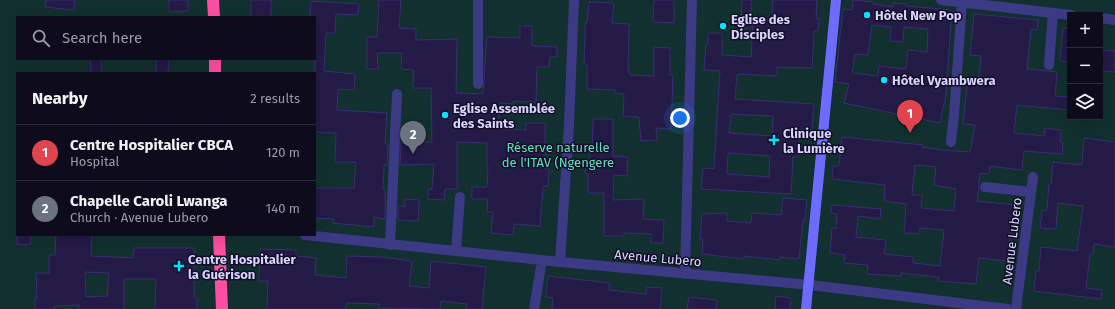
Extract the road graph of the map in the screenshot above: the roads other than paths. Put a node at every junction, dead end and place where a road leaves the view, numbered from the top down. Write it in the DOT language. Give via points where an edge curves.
graph roads {
  1 [pos="213,0"];
  2 [pos="478,0"];
  3 [pos="574,0"];
  4 [pos="692,0"];
  5 [pos="836,0"];
  6 [pos="941,0"];
  7 [pos="962,2"];
  8 [pos="1053,13"];
  9 [pos="1067,15"];
  10 [pos="214,16"];
  11 [pos="1103,18"];
  12 [pos="1115,20"];
  13 [pos="215,60"];
  14 [pos="1049,65"];
  15 [pos="215,72"];
  16 [pos="478,84"];
  17 [pos="397,94"];
  18 [pos="951,142"];
  19 [pos="1033,177"];
  20 [pos="985,187"];
  21 [pos="1031,192"];
  22 [pos="460,197"];
  23 [pos="219,236"];
  24 [pos="314,236"];
  25 [pos="390,244"];
  26 [pos="456,251"];
  27 [pos="542,260"];
  28 [pos="560,262"];
  29 [pos="684,274"];
  30 [pos="810,285"];
  31 [pos="222,309"];
  32 [pos="534,309"];
  33 [pos="806,309"];
  34 [pos="1008,309"];
  35 [pos="1016,309"];
  1 -- 10 [label="highway"];
  2 -- 16 [label="street"];
  3 -- 28 [label="street"];
  4 -- 29 [label="street"];
  5 -- 30 [label="street"];
  6 -- 7 [label="street"];
  7 -- 8 [label="street"];
  7 -- 18 [label="street"];
  8 -- 9 [label="street"];
  8 -- 14 [label="street"];
  11 -- 12 [label="street"];
  13 -- 15 [label="highway"];
  17 -- 25 [label="street"];
  19 -- 21 [label="street, Avenue Lubero"];
  20 -- 21 [label="street"];
  21 -- 35 [label="street, Avenue Lubero"];
  22 -- 26 [label="street"];
  23 -- 31 [label="highway"];
  24 -- 25 [label="street, Avenue Lubero"];
  25 -- 26 [label="street, Avenue Lubero"];
  26 -- 27 [label="street, Avenue Lubero"];
  27 -- 28 [label="street, Avenue Lubero"];
  27 -- 32 [label="street"];
  28 -- 29 [label="street, Avenue Lubero"];
  29 -- 30 [label="street, Avenue Lubero"];
  30 -- 33 [label="street"];
  30 -- 34 [label="street, Avenue Lubero"];
}
